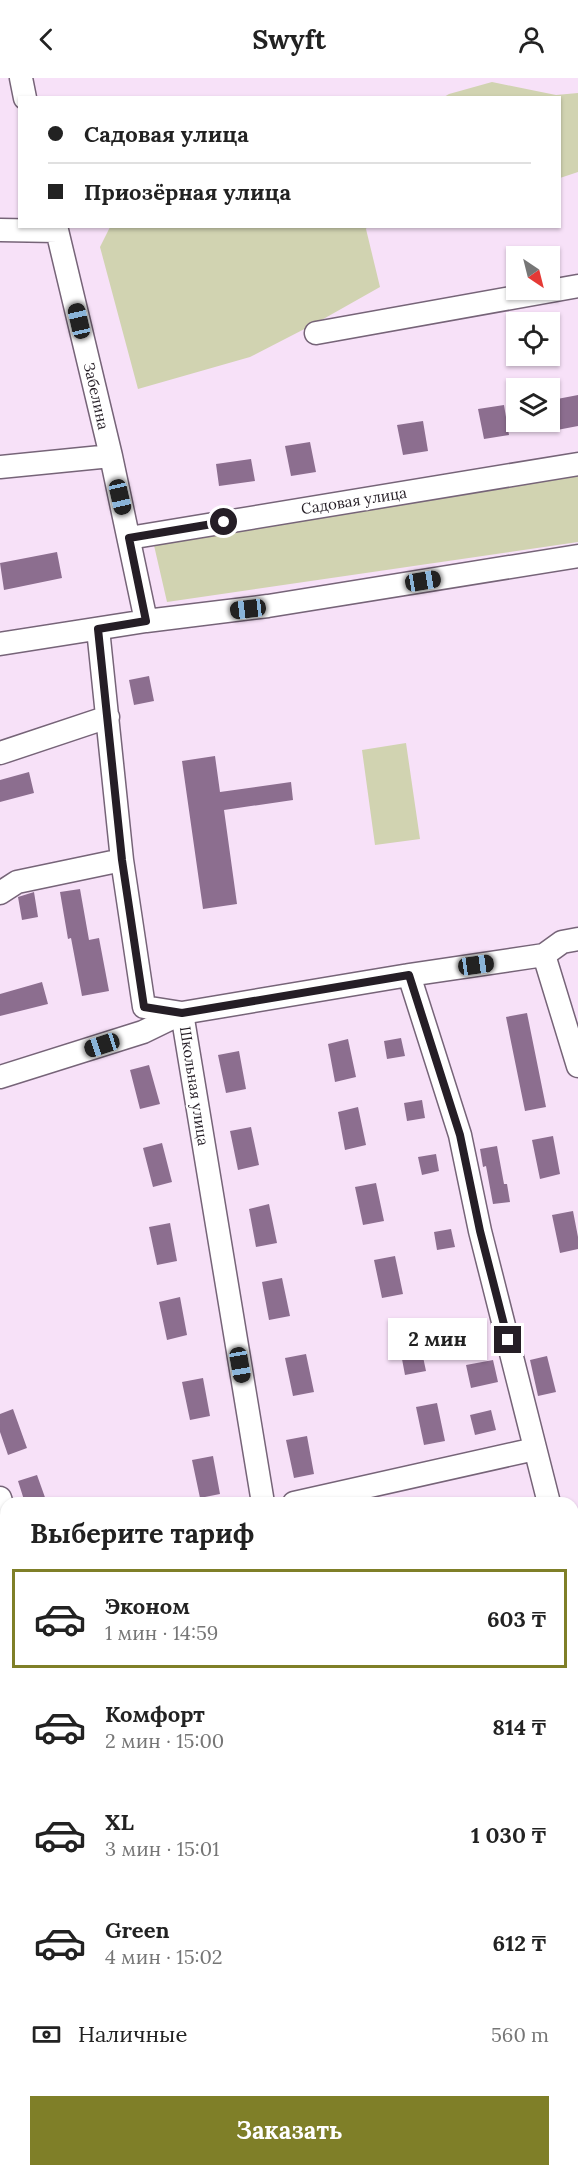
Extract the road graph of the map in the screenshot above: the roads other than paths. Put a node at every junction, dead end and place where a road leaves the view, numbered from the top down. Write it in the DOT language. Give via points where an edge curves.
graph roads {
  1 [pos="21,78"];
  2 [pos="25,96"];
  3 [pos="57,229"];
  4 [pos="0,230"];
  5 [pos="578,286"];
  6 [pos="316,333"];
  7 [pos="111,456"];
  8 [pos="578,464"];
  9 [pos="0,467"];
  10 [pos="129,538"];
  11 [pos="578,556"];
  12 [pos="146,621"];
  13 [pos="98,629"];
  14 [pos="0,644"];
  15 [pos="108,717"];
  16 [pos="0,753"];
  17 [pos="122,860"];
  18 [pos="0,893"];
  19 [pos="578,939"];
  20 [pos="544,955"];
  21 [pos="409,975"];
  22 [pos="182,1013"];
  23 [pos="578,1066"];
  24 [pos="0,1077"];
  25 [pos="535,1449"];
  26 [pos="262,1497"];
  27 [pos="321,1497"];
  28 [pos="547,1497"];
  1 -- 2 [label="street"];
  3 -- 4 [label="street, Забелина"];
  3 -- 7 [label="street, Забелина"];
  5 -- 6 [label="street"];
  7 -- 9 [label="street"];
  7 -- 10 [label="street"];
  8 -- 10 [label="street, Садовая улица"];
  10 -- 12 [label="street"];
  11 -- 12 [label="street" via="268,606"];
  12 -- 13 [label="street"];
  13 -- 14 [label="street"];
  13 -- 15 [label="street, Школьная улица"];
  15 -- 16 [label="street"];
  15 -- 17 [label="street, Школьная улица"];
  17 -- 18 [label="street" via="17,882"];
  17 -- 22 [label="street, Школьная улица" via="144,1007"];
  19 -- 20 [label="street" via="562,942"];
  20 -- 21 [label="street"];
  20 -- 23 [label="street"];
  21 -- 22 [label="street"];
  21 -- 25 [label="street" via="460,1135"];
  22 -- 24 [label="street" via="143,1032"];
  22 -- 26 [label="street, Школьная улица"];
  25 -- 27 [label="street"];
  25 -- 28 [label="street"];
}
